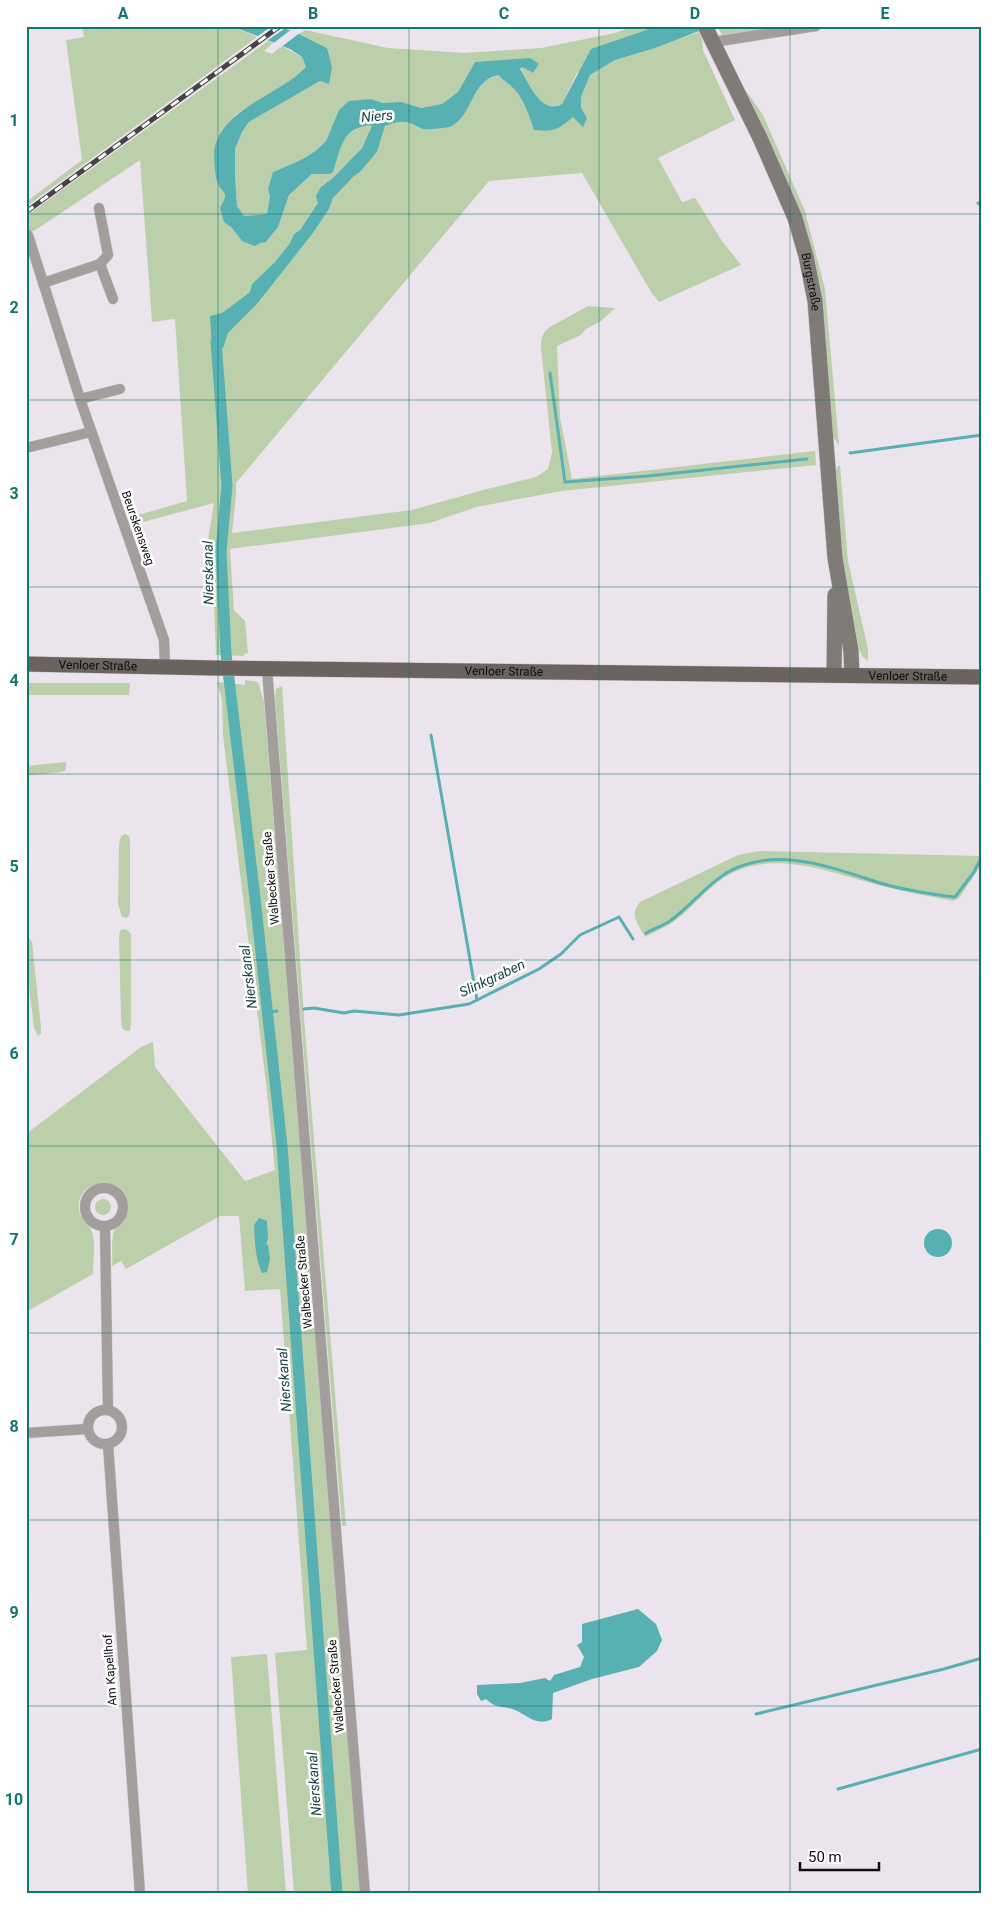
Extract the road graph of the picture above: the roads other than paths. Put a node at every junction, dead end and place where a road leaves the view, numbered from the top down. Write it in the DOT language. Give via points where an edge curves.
graph roads {
  1 [pos="816,26"];
  2 [pos="709,35"];
  3 [pos="99,208"];
  4 [pos="28,235"];
  5 [pos="100,264"];
  6 [pos="43,283"];
  7 [pos="112,299"];
  8 [pos="120,389"];
  9 [pos="80,399"];
  10 [pos="91,432"];
  11 [pos="26,448"];
  12 [pos="836,558"];
  13 [pos="26,664"];
  14 [pos="165,666"];
  15 [pos="267,668"];
  16 [pos="834,675"];
  17 [pos="852,675"];
  18 [pos="982,678"];
  19 [pos="105,1227"];
  20 [pos="108,1410"];
  21 [pos="88,1429"];
  22 [pos="26,1433"];
  23 [pos="108,1444"];
  24 [pos="140,1894"];
  25 [pos="365,1894"];
  1 -- 2 [label="street" via="720,41"];
  2 -- 12 [label="street, Burgstraße" via="760,138 795,218 806,256 815,301"];
  3 -- 5 [label="street" via="108,255"];
  4 -- 6 [label="street, Beurskensweg"];
  5 -- 6 [label="street"];
  5 -- 7 [label="street"];
  6 -- 9 [label="street, Beurskensweg"];
  8 -- 9 [label="street"];
  9 -- 10 [label="street, Beurskensweg"];
  10 -- 11 [label="street"];
  10 -- 14 [label="street, Beurskensweg" via="164,640"];
  12 -- 16 [label="street, Burgstraße"];
  12 -- 17 [label="street, Burgstraße"];
  13 -- 14 [label="main road, Venloer Straße"];
  14 -- 15 [label="main road, Venloer Straße"];
  15 -- 16 [label="main road, Venloer Straße"];
  15 -- 25 [label="street, Walbecker Straße"];
  16 -- 17 [label="main road, Venloer Straße"];
  17 -- 18 [label="main road, Venloer Straße"];
  19 -- 20 [label="street"];
  20 -- 21 [label="street" via="96,1412"];
  20 -- 23 [label="street" via="118,1416 122,1427 118,1438"];
  21 -- 22 [label="street"];
  21 -- 23 [label="street" via="94,1441"];
  23 -- 24 [label="street, Am Kapellhof"];
}
